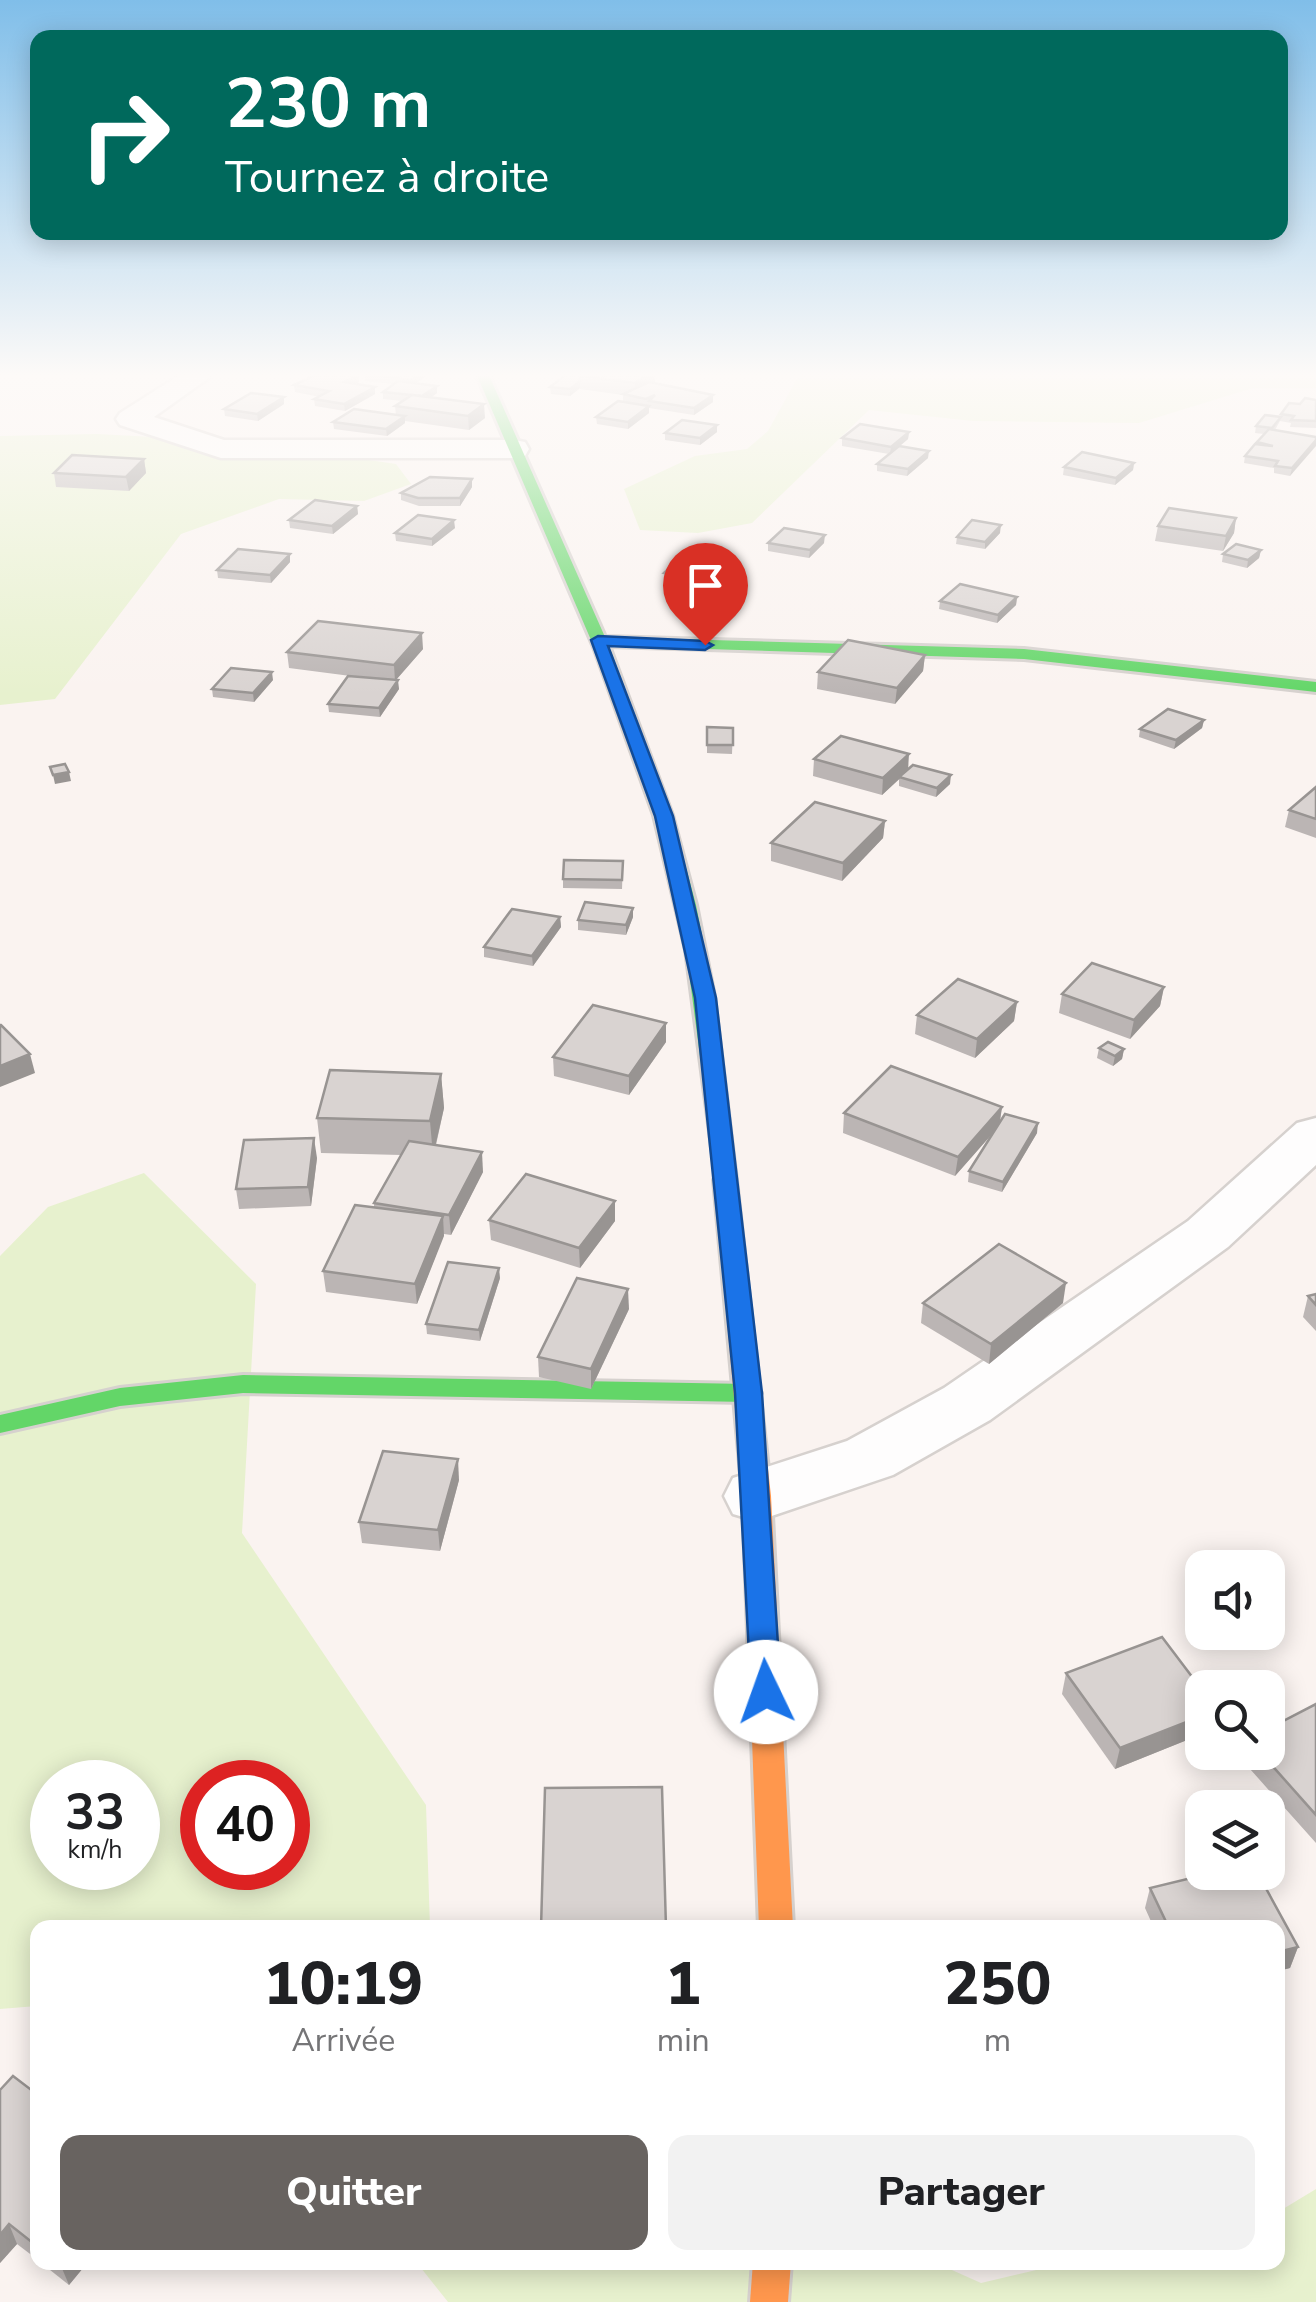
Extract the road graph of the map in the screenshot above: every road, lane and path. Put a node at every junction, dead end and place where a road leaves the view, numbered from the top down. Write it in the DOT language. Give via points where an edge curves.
graph roads {
  1 [pos="528,480"];
  2 [pos="598,640"];
  3 [pos="1316,687"];
  4 [pos="1316,1136"];
  5 [pos="748,1393"];
  6 [pos="0,1424"];
  7 [pos="757,1496"];
  8 [pos="776,1920"];
  9 [pos="772,2270"];
  10 [pos="770,2302"];
  1 -- 2 [label="street"];
  2 -- 3 [label="street" via="1024,654"];
  2 -- 5 [label="street" via="664,816 695,945 718,1091"];
  4 -- 7 [label="street" via="1208,1234 967,1404 870,1458"];
  5 -- 6 [label="street" via="243,1384 104,1398"];
  5 -- 7 [label="street"];
  7 -- 8 [label="street"];
  9 -- 10 [label="street"];
}
